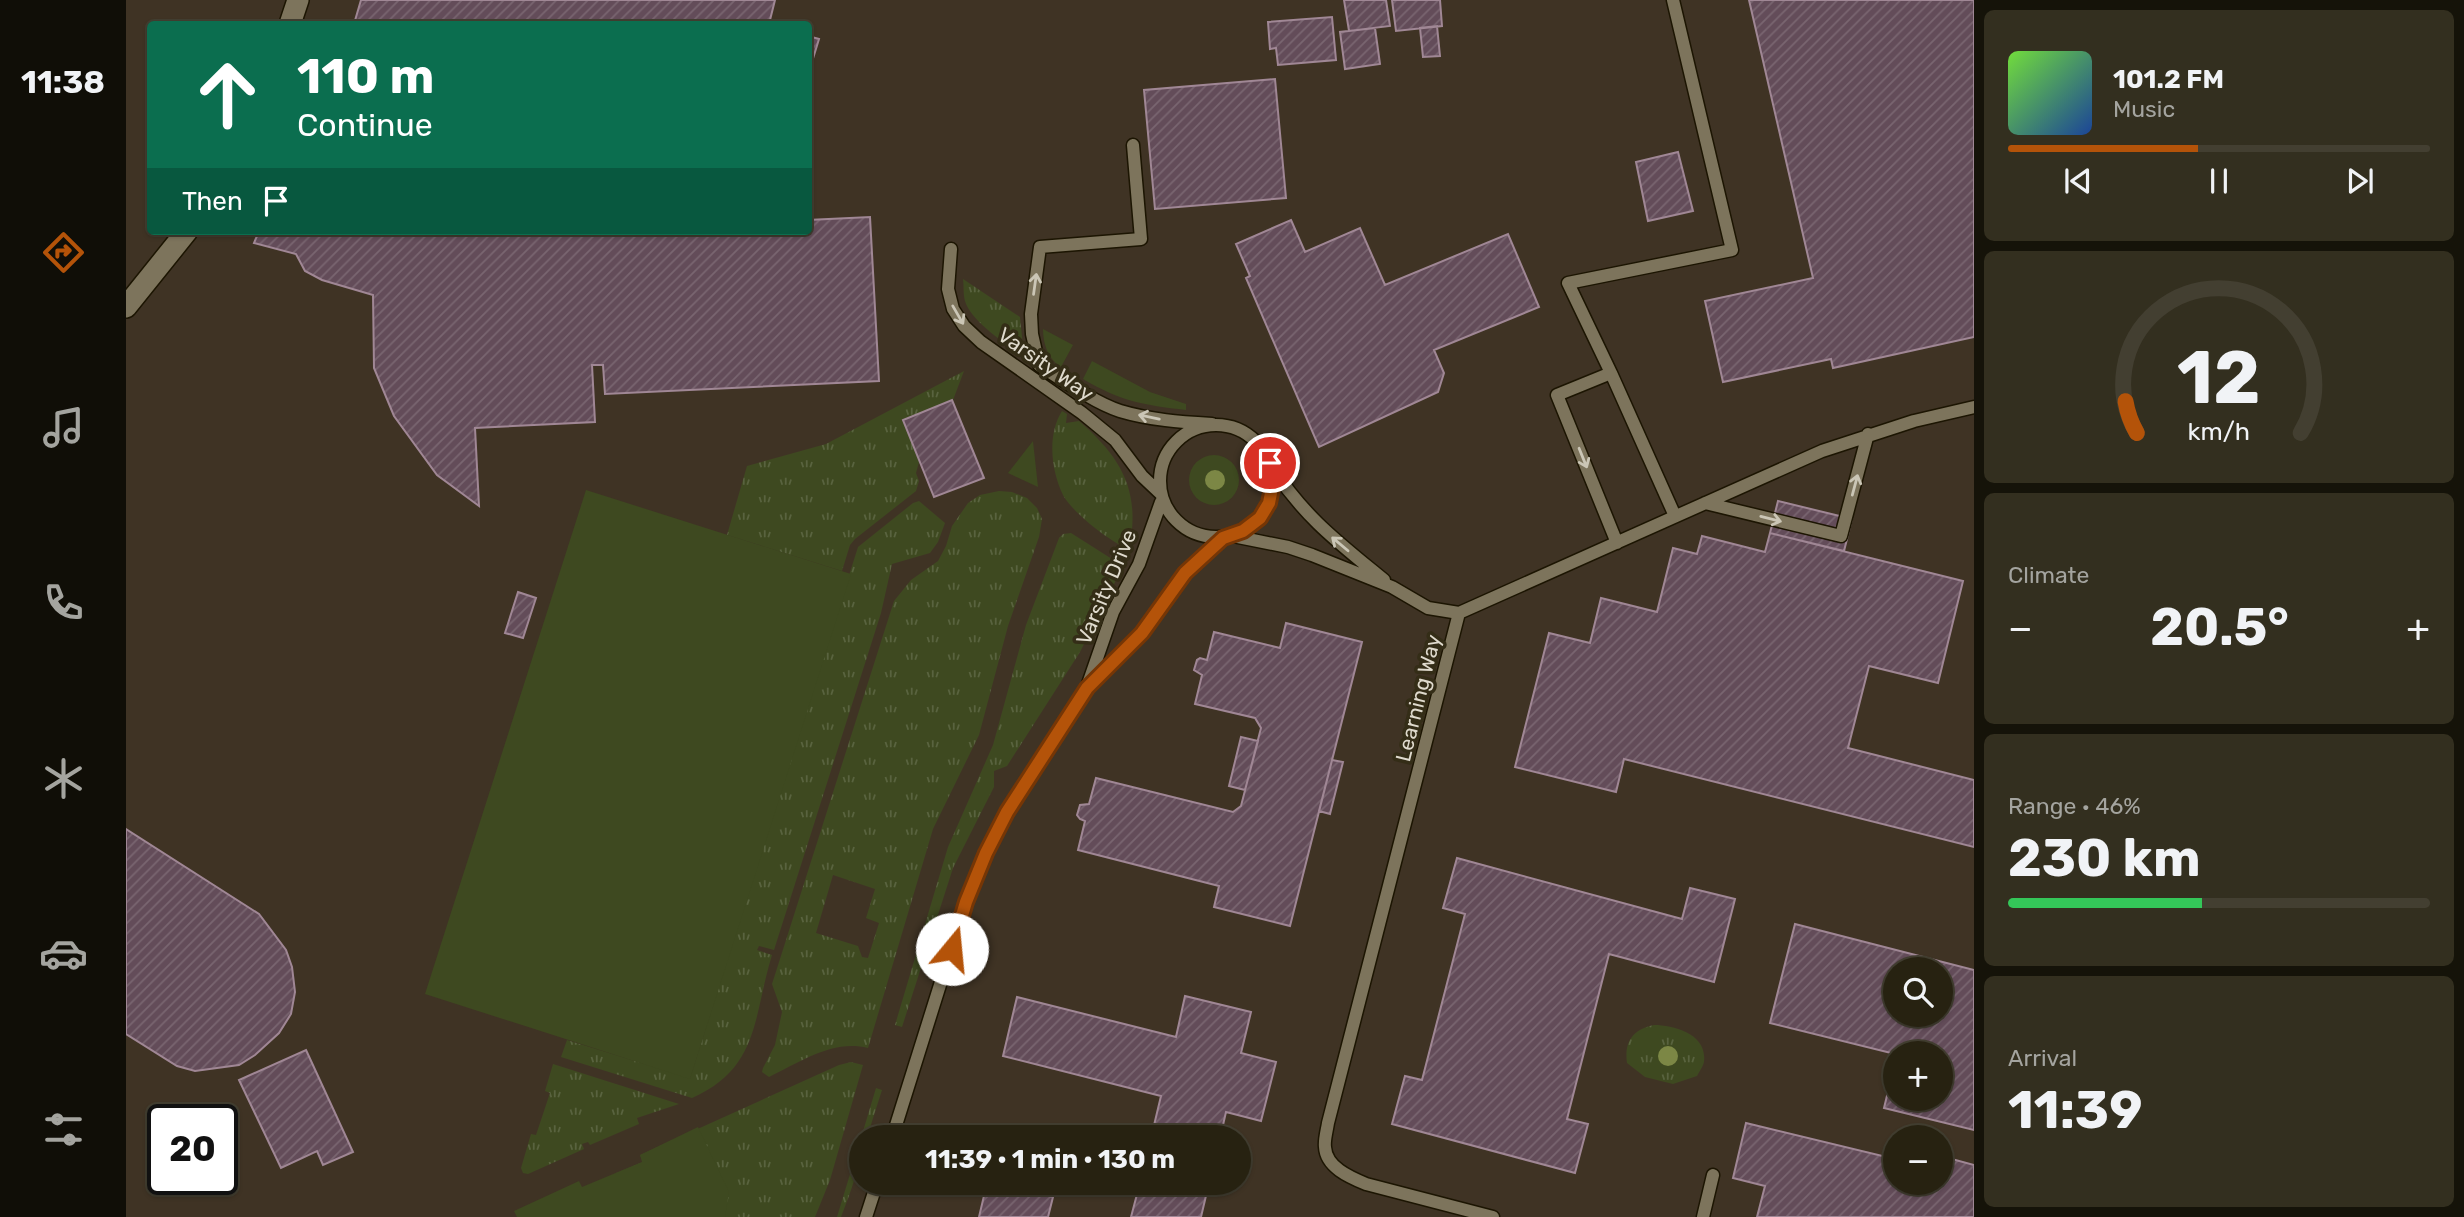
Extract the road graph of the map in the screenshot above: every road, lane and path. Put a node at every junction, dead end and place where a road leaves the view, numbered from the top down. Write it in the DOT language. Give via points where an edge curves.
graph roads {
  1 [pos="298,0"];
  2 [pos="1673,0"];
  3 [pos="291,21"];
  4 [pos="1133,145"];
  5 [pos="184,235"];
  6 [pos="951,249"];
  7 [pos="126,307"];
  8 [pos="1611,373"];
  9 [pos="1974,407"];
  10 [pos="1212,424"];
  11 [pos="1868,434"];
  12 [pos="1270,463"];
  13 [pos="1161,497"];
  14 [pos="1705,503"];
  15 [pos="1675,516"];
  16 [pos="1228,537"];
  17 [pos="1617,542"];
  18 [pos="1392,587"];
  19 [pos="1459,613"];
  20 [pos="1087,688"];
  21 [pos="896,1125"];
  22 [pos="1713,1175"];
  23 [pos="873,1195"];
  24 [pos="866,1217"];
  25 [pos="1493,1217"];
  26 [pos="1703,1217"];
  1 -- 3 [label="street"];
  2 -- 8 [label="lane" via="1732,250 1569,283"];
  10 -- 4 [label="lane, Varsity Way, one-way" via="1173,422 1118,410 1039,365 1031,314 1040,247 1141,239"];
  5 -- 7 [label="street"];
  6 -- 13 [label="lane, Varsity Way, one-way" via="948,289 964,326 1115,440"];
  8 -- 15 [label="lane"];
  8 -- 17 [label="lane, one-way" via="1557,395"];
  9 -- 11 [label="lane, Learning Way"];
  10 -- 12 [label="lane" via="1245,433 1260,445"];
  10 -- 13 [label="lane" via="1178,439 1165,456 1159,476"];
  11 -- 14 [label="lane, Learning Way"];
  14 -- 11 [label="lane, one-way" via="1841,536"];
  12 -- 16 [label="lane" via="1269,503 1260,518"];
  18 -- 12 [label="lane, one-way" via="1311,518"];
  13 -- 16 [label="lane" via="1184,528 1202,536"];
  13 -- 20 [label="lane, Varsity Drive" via="1139,564 1113,612"];
  14 -- 15 [label="lane, Learning Way"];
  15 -- 17 [label="lane, Learning Way"];
  16 -- 18 [label="lane" via="1287,547"];
  16 -- 20 [label="lane, Varsity Drive" via="1185,573 1142,633"];
  17 -- 19 [label="lane, Learning Way"];
  18 -- 19 [label="lane" via="1428,608"];
  19 -- 25 [label="lane, Learning Way" via="1325,1148 1333,1165 1348,1177"];
  20 -- 21 [label="lane, Varsity Drive" via="986,853 966,902"];
  22 -- 26 [label="lane"];
  23 -- 24 [label="lane"];
}
